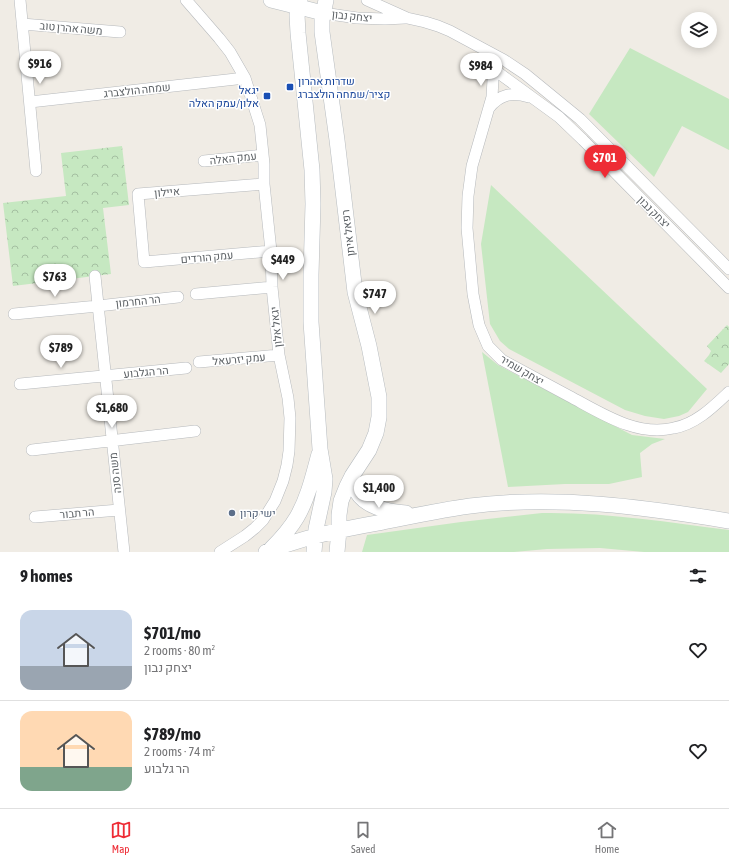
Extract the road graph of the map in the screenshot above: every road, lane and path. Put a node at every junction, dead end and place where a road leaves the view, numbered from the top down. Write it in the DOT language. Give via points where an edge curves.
graph roads {
  1 [pos="20,0"];
  2 [pos="186,0"];
  3 [pos="270,0"];
  4 [pos="367,0"];
  5 [pos="299,4"];
  6 [pos="324,6"];
  7 [pos="407,18"];
  8 [pos="22,24"];
  9 [pos="120,32"];
  10 [pos="470,42"];
  11 [pos="490,63"];
  12 [pos="245,78"];
  13 [pos="533,98"];
  14 [pos="30,102"];
  15 [pos="488,112"];
  16 [pos="263,155"];
  17 [pos="204,161"];
  18 [pos="36,171"];
  19 [pos="264,184"];
  20 [pos="271,251"];
  21 [pos="144,262"];
  22 [pos="729,269"];
  23 [pos="95,276"];
  24 [pos="272,287"];
  25 [pos="729,288"];
  26 [pos="196,294"];
  27 [pos="178,296"];
  28 [pos="98,306"];
  29 [pos="14,314"];
  30 [pos="279,355"];
  31 [pos="199,362"];
  32 [pos="186,368"];
  33 [pos="105,376"];
  34 [pos="20,384"];
  35 [pos="729,392"];
  36 [pos="195,431"];
  37 [pos="112,441"];
  38 [pos="320,449"];
  39 [pos="32,450"];
  40 [pos="352,476"];
  41 [pos="119,510"];
  42 [pos="424,514"];
  43 [pos="35,517"];
  44 [pos="729,521"];
  45 [pos="339,530"];
  46 [pos="316,535"];
  47 [pos="268,551"];
  48 [pos="124,552"];
  49 [pos="220,552"];
  50 [pos="314,552"];
  51 [pos="330,552"];
  52 [pos="337,552"];
  1 -- 8 [label="street"];
  2 -- 12 [label="street, יגאל אלון" via="230,52"];
  3 -- 5 [label="main road, יצחק נבון"];
  4 -- 7 [label="street, יצחק נבון"];
  5 -- 6 [label="main road, יצחק נבון"];
  5 -- 38 [label="main road" via="297,22 312,170 311,322"];
  6 -- 7 [label="street, יצחק נבון" via="357,18"];
  6 -- 40 [label="main road, רפאל איתן" via="322,32 355,292 379,397 376,433 369,450"];
  7 -- 10 [label="street, יצחק נבון" via="438,26"];
  8 -- 9 [label="street, משה אהרן טוב"];
  8 -- 14 [label="street"];
  10 -- 11 [label="street, יצחק נבון"];
  10 -- 22 [label="street, יצחק נבון" via="525,74 580,119"];
  11 -- 13 [label="street, יצחק נבון" via="500,74"];
  11 -- 15 [label="street, יצחק שמיר" via="493,78"];
  12 -- 14 [label="street, שמחה הולצברג"];
  12 -- 16 [label="street, יגאל אלון" via="260,125"];
  13 -- 15 [label="street, יצחק שמיר" via="506,95 496,100"];
  13 -- 25 [label="street, יצחק נבון" via="559,117 583,140"];
  14 -- 18 [label="street"];
  15 -- 35 [label="street, יצחק שמיר" via="472,166 467,228 473,294 479,325 488,346 502,360 614,420 635,427 654,430 674,428 693,422"];
  16 -- 17 [label="street, עמק האלה"];
  16 -- 19 [label="street, יגאל אלון"];
  19 -- 20 [label="street, יגאל אלון"];
  19 -- 21 [label="street, איילון" via="138,194"];
  20 -- 21 [label="street, עמק הורדים"];
  20 -- 24 [label="street, יגאל אלון"];
  23 -- 28 [label="street, משה סנה"];
  24 -- 26 [label="street"];
  24 -- 30 [label="street, יגאל אלון"];
  27 -- 28 [label="street, הר החרמון"];
  28 -- 29 [label="street, הר החרמון"];
  28 -- 33 [label="street, משה סנה"];
  30 -- 31 [label="street, עמק יזרעאל"];
  30 -- 49 [label="street, יגאל אלון" via="290,418 285,473 277,496 263,520 245,536"];
  32 -- 33 [label="street, הר הגלבוע"];
  33 -- 34 [label="street, הר הגלבוע"];
  33 -- 37 [label="street, משה סנה"];
  36 -- 37 [label="street"];
  37 -- 39 [label="street"];
  37 -- 41 [label="street, משה סנה"];
  38 -- 46 [label="main road" via="324,492"];
  38 -- 47 [label="main road" via="310,486 297,517 282,538"];
  40 -- 42 [label="main road" via="355,489 368,503 388,511"];
  40 -- 45 [label="main road, רפאל איתן" via="341,501"];
  41 -- 43 [label="street, הר תבור"];
  41 -- 48 [label="street, משה סנה"];
  42 -- 44 [label="main road" via="482,505 554,502 626,506"];
  42 -- 45 [label="main road"];
  45 -- 46 [label="main road"];
  45 -- 52 [label="main road, רפאל איתן"];
  46 -- 47 [label="main road"];
  46 -- 50 [label="main road"];
  46 -- 51 [label="main road"];
}
